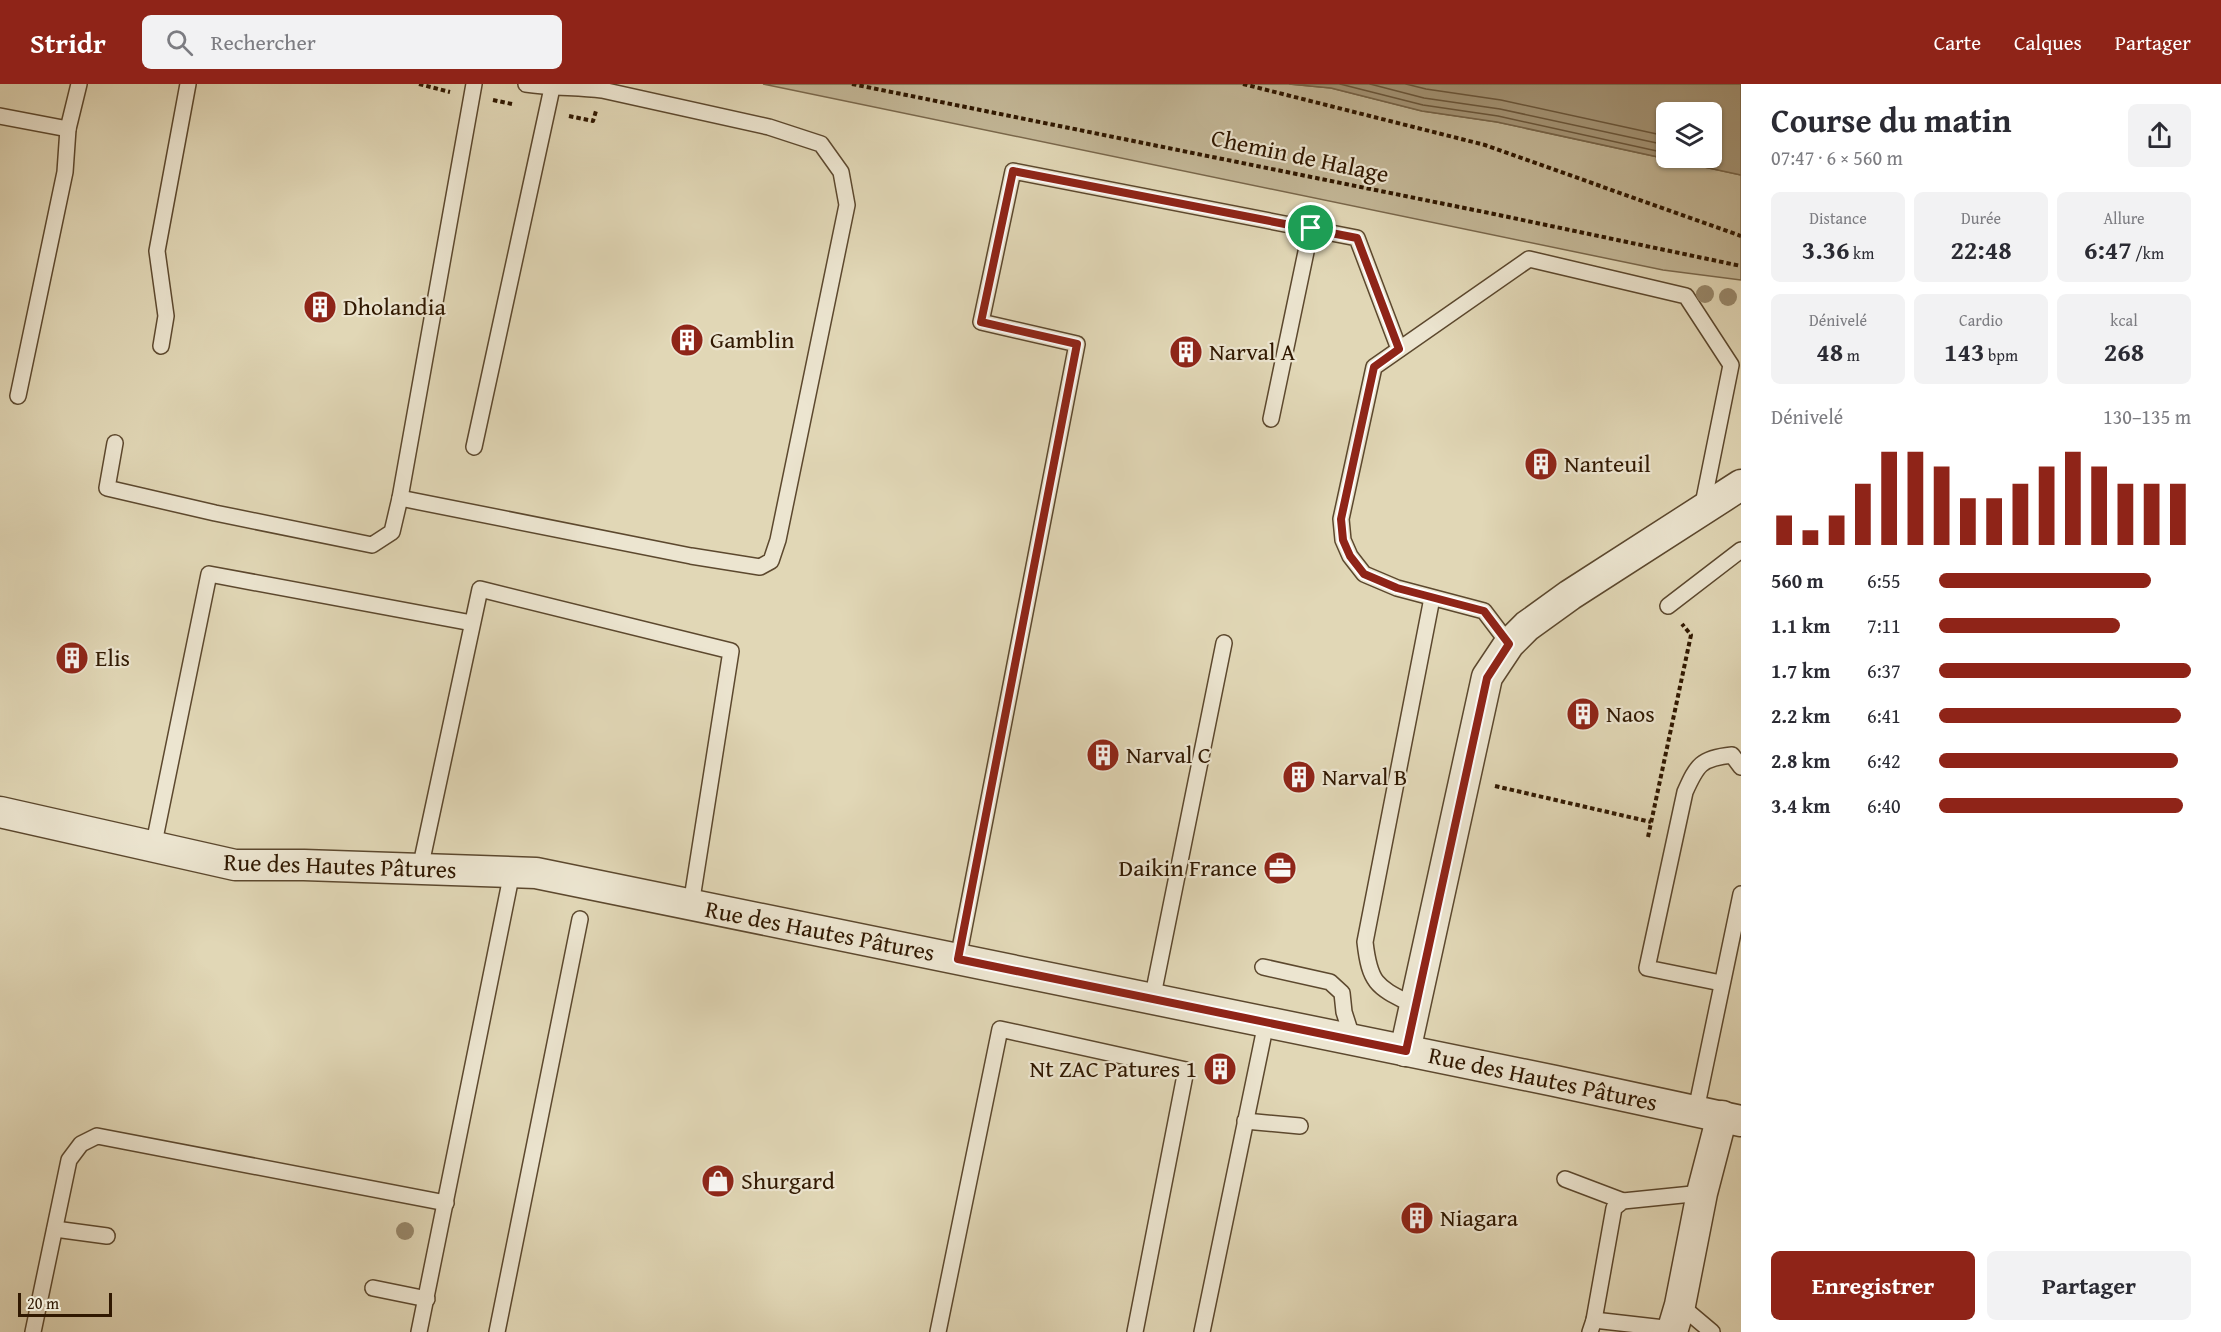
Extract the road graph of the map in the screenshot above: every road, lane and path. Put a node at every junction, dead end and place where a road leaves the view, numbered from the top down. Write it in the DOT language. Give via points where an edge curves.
graph roads {
  1 [pos="79,84"];
  2 [pos="188,84"];
  3 [pos="474,84"];
  4 [pos="526,84"];
  5 [pos="852,84"];
  6 [pos="1243,84"];
  7 [pos="552,88"];
  8 [pos="0,116"];
  9 [pos="68,129"];
  10 [pos="1311,228"];
  11 [pos="1741,236"];
  12 [pos="1741,266"];
  13 [pos="161,346"];
  14 [pos="1399,349"];
  15 [pos="18,396"];
  16 [pos="1271,419"];
  17 [pos="115,443"];
  18 [pos="474,447"];
  19 [pos="1741,485"];
  20 [pos="400,498"];
  21 [pos="1702,510"];
  22 [pos="1741,550"];
  23 [pos="1432,598"];
  24 [pos="1668,606"];
  25 [pos="472,623"];
  26 [pos="1224,643"];
  27 [pos="1509,644"];
  28 [pos="1741,767"];
  29 [pos="1465,778"];
  30 [pos="0,812"];
  31 [pos="1651,822"];
  32 [pos="1647,843"];
  33 [pos="153,848"];
  34 [pos="420,869"];
  35 [pos="512,872"];
  36 [pos="1741,894"];
  37 [pos="691,905"];
  38 [pos="580,919"];
  39 [pos="958,959"];
  40 [pos="1263,967"];
  41 [pos="1721,983"];
  42 [pos="1152,1000"];
  43 [pos="1415,1006"];
  44 [pos="1266,1023"];
  45 [pos="1353,1040"];
  46 [pos="1406,1051"];
  47 [pos="1720,1116"];
  48 [pos="1245,1121"];
  49 [pos="1300,1126"];
  50 [pos="1565,1179"];
  51 [pos="1701,1193"];
  52 [pos="1623,1201"];
  53 [pos="446,1203"];
  54 [pos="55,1229"];
  55 [pos="107,1236"];
  56 [pos="373,1288"];
  57 [pos="427,1299"];
  58 [pos="1675,1322"];
  59 [pos="1592,1326"];
  60 [pos="33,1332"];
  61 [pos="419,1332"];
  62 [pos="496,1332"];
  63 [pos="938,1332"];
  64 [pos="1135,1332"];
  65 [pos="1202,1332"];
  66 [pos="1712,1332"];
  1 -- 9 [label="lane"];
  2 -- 13 [label="lane" via="157,251 166,316"];
  3 -- 20 [label="lane"];
  4 -- 7 [label="lane"];
  5 -- 12 [label="path, Chemin de Halage"];
  6 -- 11 [label="path" via="1485,145"];
  7 -- 18 [label="lane"];
  7 -- 20 [label="lane" via="586,88 769,127 821,144 841,172 847,205 771,561 760,567 691,556"];
  8 -- 9 [label="lane"];
  9 -- 15 [label="lane" via="64,172"];
  10 -- 14 [label="lane" via="1357,238"];
  10 -- 16 [label="lane"];
  10 -- 39 [label="lane" via="1013,171 981,322 1077,344"];
  14 -- 21 [label="lane" via="1529,259 1686,296 1731,365"];
  14 -- 23 [label="lane" via="1374,367 1341,519 1343,540 1364,574"];
  17 -- 20 [label="lane" via="107,488 372,545 392,532"];
  19 -- 21 [label="street"];
  21 -- 27 [label="street" via="1570,595"];
  22 -- 24 [label="lane"];
  23 -- 27 [label="lane" via="1484,611"];
  23 -- 43 [label="lane" via="1365,942 1368,970 1383,989"];
  24 -- 31 [label="path" via="1691,635"];
  25 -- 33 [label="lane" via="209,574"];
  25 -- 34 [label="lane"];
  25 -- 37 [label="lane" via="480,589 731,651"];
  26 -- 42 [label="lane"];
  27 -- 29 [label="street" via="1487,678"];
  28 -- 41 [label="lane" via="1732,755 1712,757 1695,770 1685,792 1647,968"];
  29 -- 31 [label="path"];
  29 -- 43 [label="street"];
  30 -- 33 [label="street, Rue des Hautes Pâtures"];
  31 -- 32 [label="path"];
  33 -- 34 [label="street, Rue des Hautes Pâtures" via="235,865"];
  34 -- 35 [label="street, Rue des Hautes Pâtures"];
  35 -- 37 [label="street, Rue des Hautes Pâtures" via="536,873"];
  35 -- 53 [label="lane"];
  36 -- 41 [label="lane"];
  37 -- 39 [label="street, Rue des Hautes Pâtures"];
  38 -- 62 [label="lane"];
  39 -- 42 [label="street, Rue des Hautes Pâtures"];
  40 -- 45 [label="lane" via="1330,982 1342,993"];
  41 -- 47 [label="lane"];
  42 -- 44 [label="street, Rue des Hautes Pâtures"];
  43 -- 46 [label="street"];
  44 -- 45 [label="street, Rue des Hautes Pâtures"];
  44 -- 48 [label="lane"];
  45 -- 46 [label="street, Rue des Hautes Pâtures"];
  46 -- 47 [label="street, Rue des Hautes Pâtures"];
  47 -- 51 [label="street"];
  48 -- 49 [label="lane"];
  48 -- 65 [label="lane"];
  50 -- 52 [label="lane"];
  51 -- 52 [label="lane"];
  51 -- 58 [label="street"];
  52 -- 59 [label="lane" via="1614,1208"];
  53 -- 54 [label="lane" via="97,1136 81,1144 69,1160"];
  53 -- 57 [label="lane"];
  54 -- 55 [label="lane"];
  54 -- 60 [label="lane"];
  56 -- 57 [label="lane"];
  57 -- 61 [label="lane"];
  58 -- 59 [label="lane"];
  58 -- 66 [label="lane"];
  63 -- 64 [label="lane" via="1000,1029 1186,1070"];
}
